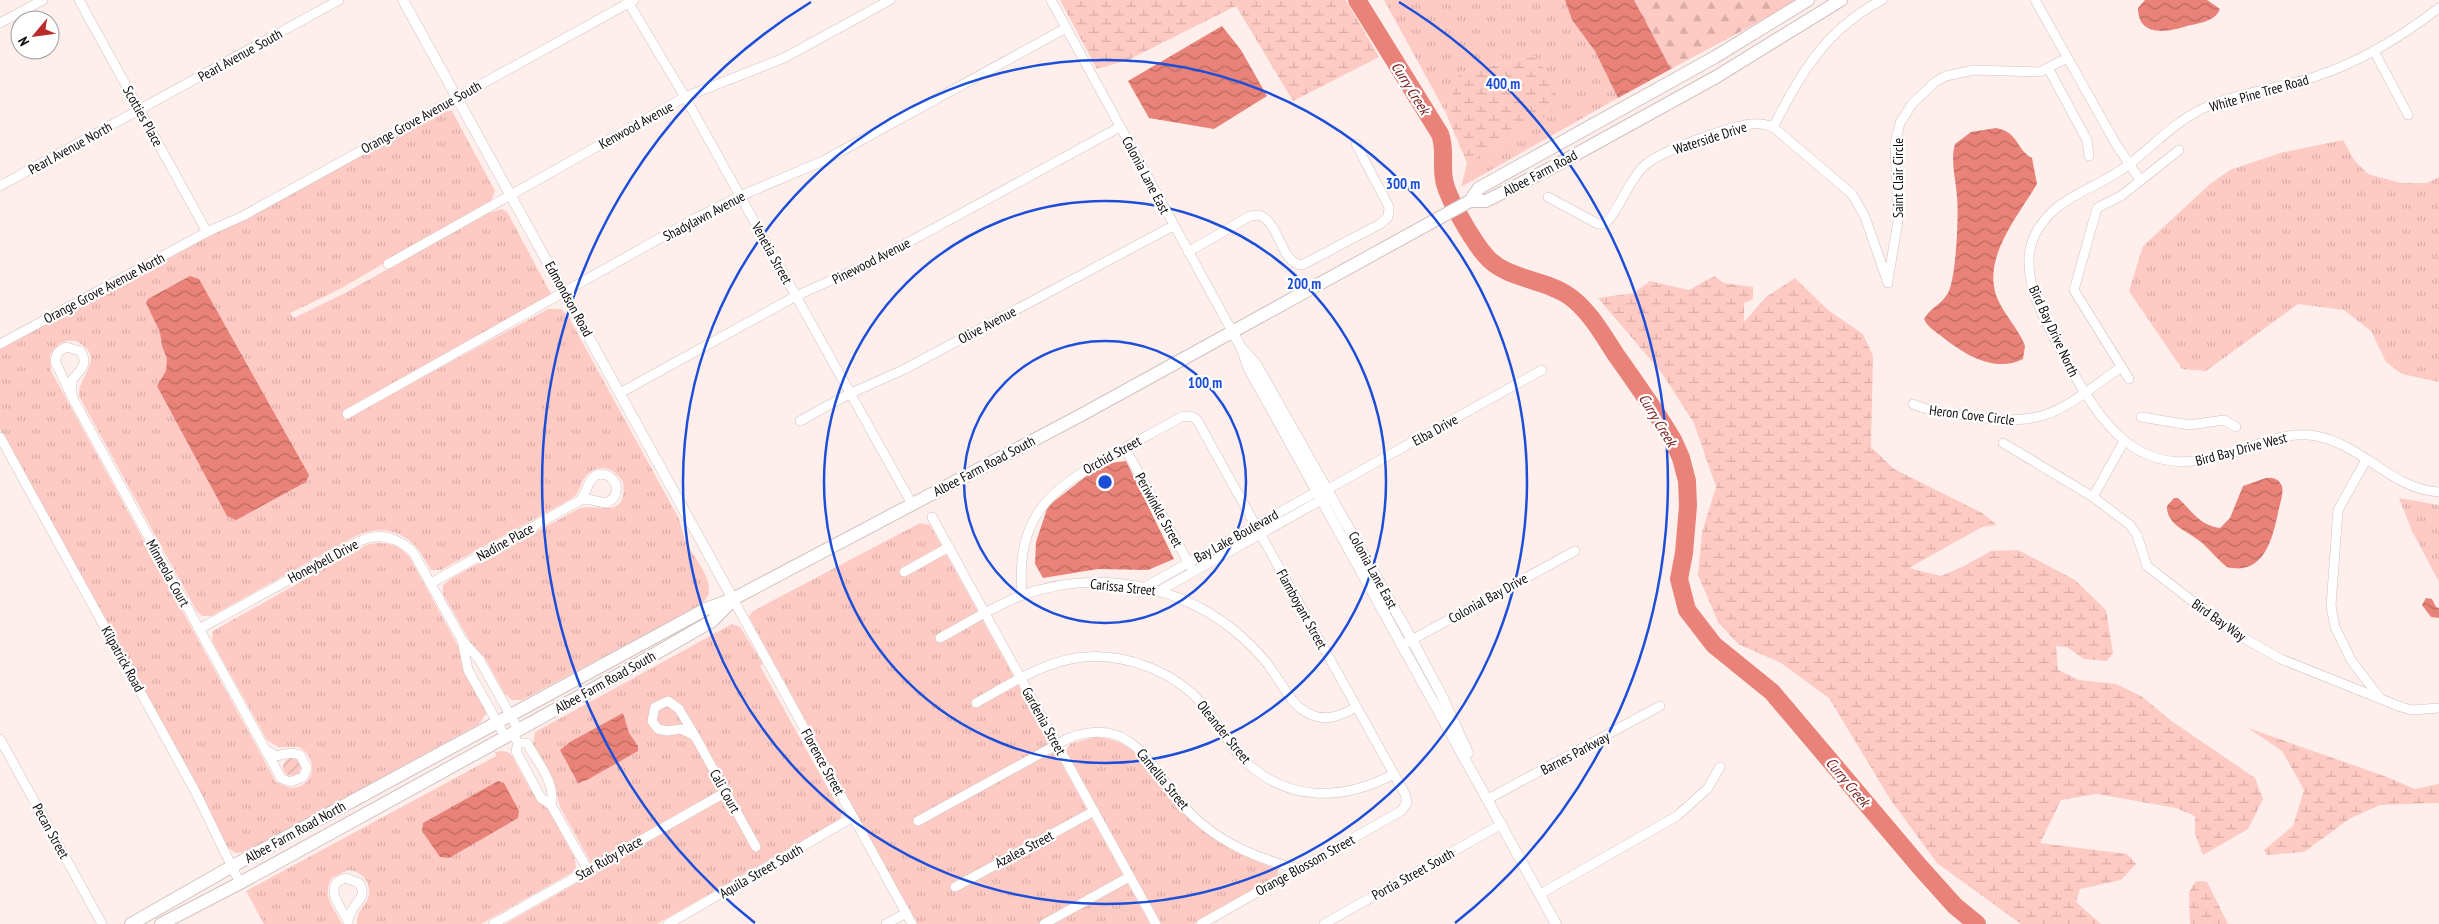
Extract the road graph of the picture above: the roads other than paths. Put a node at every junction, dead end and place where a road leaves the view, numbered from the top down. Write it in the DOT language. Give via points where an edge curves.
graph roads {
  1 [pos="43,0"];
  2 [pos="79,0"];
  3 [pos="339,0"];
  4 [pos="403,0"];
  5 [pos="890,0"];
  6 [pos="1051,0"];
  7 [pos="1808,0"];
  8 [pos="1841,0"];
  9 [pos="1882,0"];
  10 [pos="2035,0"];
  11 [pos="630,1"];
  12 [pos="2439,8"];
  13 [pos="0,23"];
  14 [pos="1066,28"];
  15 [pos="2374,51"];
  16 [pos="2067,58"];
  17 [pos="2048,68"];
  18 [pos="457,97"];
  19 [pos="685,97"];
  20 [pos="140,109"];
  21 [pos="2408,115"];
  22 [pos="1120,127"];
  23 [pos="1773,127"];
  24 [pos="1356,144"];
  25 [pos="2179,150"];
  26 [pos="2089,156"];
  27 [pos="2129,165"];
  28 [pos="2140,180"];
  29 [pos="0,186"];
  30 [pos="511,194"];
  31 [pos="740,196"];
  32 [pos="1548,197"];
  33 [pos="1470,201"];
  34 [pos="1173,226"];
  35 [pos="207,232"];
  36 [pos="1188,252"];
  37 [pos="388,264"];
  38 [pos="565,292"];
  39 [pos="796,296"];
  40 [pos="1232,331"];
  41 [pos="0,344"];
  42 [pos="1242,349"];
  43 [pos="2121,367"];
  44 [pos="1542,370"];
  45 [pos="2129,380"];
  46 [pos="620,392"];
  47 [pos="2085,392"];
  48 [pos="849,394"];
  49 [pos="72,397"];
  50 [pos="1913,404"];
  51 [pos="347,414"];
  52 [pos="1193,417"];
  53 [pos="2141,417"];
  54 [pos="800,421"];
  55 [pos="2236,427"];
  56 [pos="0,437"];
  57 [pos="2124,441"];
  58 [pos="2003,443"];
  59 [pos="1125,448"];
  60 [pos="2366,460"];
  61 [pos="1328,489"];
  62 [pos="2439,492"];
  63 [pos="1319,496"];
  64 [pos="2093,498"];
  65 [pos="579,501"];
  66 [pos="912,504"];
  67 [pos="932,517"];
  68 [pos="1256,525"];
  69 [pos="1261,534"];
  70 [pos="949,547"];
  71 [pos="1575,551"];
  72 [pos="1189,563"];
  73 [pos="904,572"];
  74 [pos="1194,572"];
  75 [pos="431,583"];
  76 [pos="1146,587"];
  77 [pos="1161,590"];
  78 [pos="1022,595"];
  79 [pos="734,599"];
  80 [pos="984,613"];
  81 [pos="199,629"];
  82 [pos="940,638"];
  83 [pos="462,640"];
  84 [pos="1412,640"];
  85 [pos="1401,646"];
  86 [pos="488,676"];
  87 [pos="1021,678"];
  88 [pos="475,682"];
  89 [pos="2381,699"];
  90 [pos="976,703"];
  91 [pos="1660,706"];
  92 [pos="1356,707"];
  93 [pos="2439,708"];
  94 [pos="510,715"];
  95 [pos="497,722"];
  96 [pos="695,736"];
  97 [pos="514,737"];
  98 [pos="0,739"];
  99 [pos="460,742"];
  100 [pos="1057,744"];
  101 [pos="265,749"];
  102 [pos="470,757"];
  103 [pos="541,768"];
  104 [pos="1720,768"];
  105 [pos="1394,774"];
  106 [pos="529,775"];
  107 [pos="726,792"];
  108 [pos="1488,799"];
  109 [pos="1407,803"];
  110 [pos="551,805"];
  111 [pos="1094,811"];
  112 [pos="853,817"];
  113 [pos="918,821"];
  114 [pos="1502,824"];
  115 [pos="756,847"];
  116 [pos="231,867"];
  117 [pos="1298,869"];
  118 [pos="588,870"];
  119 [pos="1130,877"];
  120 [pos="240,883"];
  121 [pos="955,886"];
  122 [pos="1540,894"];
  123 [pos="906,912"];
  124 [pos="348,922"];
  125 [pos="102,924"];
  126 [pos="131,924"];
  127 [pos="161,924"];
  128 [pos="493,924"];
  129 [pos="668,924"];
  130 [pos="886,924"];
  131 [pos="912,924"];
  132 [pos="1044,924"];
  133 [pos="1156,924"];
  134 [pos="1201,924"];
  135 [pos="1324,924"];
  136 [pos="1556,924"];
  1 -- 13 [label="street"];
  2 -- 20 [label="street, Scotties Place"];
  3 -- 20 [label="street, Pearl Avenue South"];
  4 -- 18 [label="street, Edmondson Road"];
  5 -- 19 [label="street, Kenwood Avenue" via="784,58"];
  6 -- 14 [label="street, Colonia Lane East"];
  7 -- 33 [label="main road, Albee Farm Road" via="1714,57 1479,188"];
  8 -- 33 [label="main road, Albee Farm Road" via="1716,77 1574,156 1486,201"];
  9 -- 23 [label="street" via="1850,19 1813,56"];
  10 -- 16 [label="street"];
  11 -- 18 [label="street, Orange Grove Avenue South"];
  11 -- 19 [label="street, Venetia Street"];
  12 -- 15 [label="street, White Pine Tree Road"];
  14 -- 22 [label="street, Colonia Lane East"];
  14 -- 31 [label="street, Shadylawn Avenue" via="831,157"];
  15 -- 21 [label="street"];
  15 -- 27 [label="street, White Pine Tree Road" via="2325,74 2200,110 2170,128"];
  16 -- 17 [label="street, Saint Clair Circle"];
  16 -- 27 [label="street"];
  17 -- 23 [label="street, Saint Clair Circle" via="2035,72 1960,72 1935,82 1912,104 1900,123 1895,143 1898,221 1888,283 1865,217 1852,194"];
  17 -- 26 [label="street" via="2086,140"];
  18 -- 30 [label="street, Edmondson Road"];
  18 -- 35 [label="street, Orange Grove Avenue South" via="243,216"];
  19 -- 30 [label="street, Kenwood Avenue"];
  19 -- 31 [label="street, Venetia Street"];
  20 -- 29 [label="street, Pearl Avenue North"];
  20 -- 35 [label="street, Scotties Place"];
  22 -- 34 [label="street, Colonia Lane East"];
  22 -- 39 [label="street, Pinewood Avenue" via="874,261"];
  23 -- 32 [label="street, Waterside Drive" via="1761,124 1743,126 1661,154 1638,173 1605,224 1598,224"];
  24 -- 36 [label="street" via="1389,207 1388,217 1380,224 1302,265 1291,260 1268,220 1259,215 1250,216"];
  25 -- 28 [label="street"];
  27 -- 28 [label="street"];
  27 -- 47 [label="street, Bird Bay Drive North" via="2055,209 2040,226 2031,248 2029,271 2036,298"];
  28 -- 43 [label="street" via="2121,196 2097,208 2074,290"];
  30 -- 37 [label="street, Kenwood Avenue"];
  30 -- 38 [label="street, Edmondson Road"];
  31 -- 38 [label="street, Shadylawn Avenue"];
  31 -- 39 [label="street, Venetia Street"];
  33 -- 40 [label="main road, Albee Farm Road"];
  34 -- 36 [label="street, Colonia Lane East"];
  34 -- 48 [label="street, Olive Avenue" via="905,369"];
  35 -- 41 [label="street, Orange Grove Avenue North"];
  36 -- 40 [label="street, Colonia Lane East"];
  38 -- 46 [label="street, Edmondson Road"];
  38 -- 51 [label="street, Shadylawn Avenue"];
  39 -- 46 [label="street, Pinewood Avenue"];
  39 -- 48 [label="street, Venetia Street"];
  40 -- 42 [label="street, Colonia Lane East"];
  40 -- 66 [label="main road, Albee Farm Road South"];
  42 -- 61 [label="street, Colonia Lane East" via="1256,364"];
  42 -- 63 [label="street, Colonia Lane East" via="1248,367"];
  43 -- 45 [label="street"];
  43 -- 47 [label="street, Heron Cove Circle"];
  44 -- 61 [label="street, Elba Drive"];
  46 -- 79 [label="street, Edmondson Road"];
  47 -- 50 [label="street, Heron Cove Circle" via="2050,415 2017,421 1932,411"];
  47 -- 57 [label="street, Bird Bay Drive North" via="2105,422"];
  48 -- 54 [label="street, Olive Avenue"];
  48 -- 66 [label="street, Venetia Street"];
  49 -- 49 [label="street, Minneola Court" via="72,380 82,369 84,360 80,351 71,347 62,349 55,361"];
  49 -- 81 [label="street, Minneola Court"];
  52 -- 59 [label="street, Orchid Street" via="1182,416"];
  52 -- 68 [label="street, Flamboyant Street"];
  53 -- 55 [label="street" via="2190,425 2224,420"];
  56 -- 116 [label="street, Kilpatrick Road" via="190,782"];
  57 -- 60 [label="street, Bird Bay Drive West" via="2157,458 2188,463 2212,460 2275,438 2307,435 2338,442"];
  57 -- 64 [label="street"];
  58 -- 64 [label="street, Bird Bay Way"];
  59 -- 72 [label="street, Periwinkle Street"];
  59 -- 78 [label="street, Orchid Street" via="1071,478 1041,508 1022,554"];
  60 -- 62 [label="street, Bird Bay Drive West" via="2411,486"];
  60 -- 89 [label="street" via="2338,510 2331,606 2335,627 2351,660"];
  61 -- 63 [label="street, Bay Lake Boulevard"];
  61 -- 84 [label="street, Colonia Lane East"];
  63 -- 68 [label="street, Bay Lake Boulevard"];
  63 -- 69 [label="street"];
  63 -- 85 [label="street, Colonia Lane East"];
  64 -- 89 [label="street, Bird Bay Way" via="2133,527 2147,566 2215,620 2281,659"];
  65 -- 75 [label="street, Nadine Place"];
  66 -- 79 [label="main road, Albee Farm Road South"];
  67 -- 70 [label="street, Gardenia Street"];
  68 -- 69 [label="street, Flamboyant Street"];
  68 -- 72 [label="street, Bay Lake Boulevard"];
  69 -- 74 [label="street"];
  69 -- 92 [label="street, Flamboyant Street"];
  70 -- 73 [label="street"];
  70 -- 80 [label="street, Gardenia Street"];
  71 -- 84 [label="street, Colonial Bay Drive"];
  72 -- 74 [label="street, Periwinkle Street"];
  72 -- 76 [label="street, Bay Lake Boulevard"];
  74 -- 77 [label="street"];
  75 -- 81 [label="street, Honeybell Drive" via="408,547 389,537 375,536 360,541"];
  75 -- 83 [label="street, Honeybell Drive"];
  76 -- 77 [label="street, Carissa Street"];
  76 -- 78 [label="street, Carissa Street" via="1080,583"];
  77 -- 92 [label="street, Carissa Street" via="1205,610 1243,638 1268,664 1292,700 1308,713 1329,718"];
  78 -- 80 [label="street, Carissa Street"];
  79 -- 94 [label="main road, Albee Farm Road South" via="706,609"];
  79 -- 97 [label="main road, Albee Farm Road South" via="712,622"];
  79 -- 112 [label="street, Florence Street"];
  80 -- 82 [label="street, Carissa Street"];
  80 -- 87 [label="street, Gardenia Street"];
  81 -- 101 [label="street, Minneola Court"];
  83 -- 86 [label="street, Honeybell Drive" via="479,659"];
  83 -- 88 [label="street, Honeybell Drive" via="467,665"];
  84 -- 85 [label="street, Colonial Bay Drive"];
  84 -- 108 [label="street, Colonia Lane East"];
  85 -- 108 [label="street, Colonia Lane East"];
  86 -- 88 [label="street"];
  86 -- 94 [label="street, Honeybell Drive"];
  87 -- 90 [label="street, Oleander Street"];
  87 -- 100 [label="street, Gardenia Street"];
  87 -- 105 [label="street, Oleander Street" via="1077,658 1109,658 1144,665 1183,686 1204,706 1245,761 1287,787 1309,793 1343,793 1369,786"];
  88 -- 95 [label="street, Honeybell Drive"];
  89 -- 93 [label="street, Bird Bay Way" via="2412,710"];
  91 -- 108 [label="street, Barnes Parkway"];
  92 -- 105 [label="street, Flamboyant Street"];
  94 -- 95 [label="main road, Albee Farm Road South"];
  94 -- 97 [label="street, Honeybell Drive"];
  95 -- 97 [label="street, Honeybell Drive"];
  95 -- 99 [label="main road, Albee Farm Road South"];
  96 -- 96 [label="street, Cali Court" via="676,705 663,702 654,707 652,721 658,729 681,729"];
  96 -- 107 [label="street, Cali Court"];
  97 -- 102 [label="main road, Albee Farm Road South"];
  97 -- 103 [label="street" via="527,743"];
  97 -- 106 [label="street" via="516,751"];
  98 -- 125 [label="street, Pecan Street"];
  99 -- 116 [label="main road, Albee Farm Road North"];
  100 -- 111 [label="street, Gardenia Street"];
  100 -- 113 [label="street, Camellia Street"];
  100 -- 117 [label="street, Camellia Street" via="1076,735 1095,732 1113,734 1131,742 1148,757 1182,804 1220,838 1254,856"];
  101 -- 101 [label="street, Minneola Court" via="282,778 290,782 303,777 306,768 300,755 276,756"];
  102 -- 120 [label="main road, Albee Farm Road North"];
  103 -- 106 [label="street"];
  103 -- 110 [label="street" via="554,796"];
  104 -- 122 [label="street" via="1708,788 1677,816"];
  105 -- 109 [label="street, Flamboyant Street"];
  106 -- 110 [label="street" via="541,798"];
  107 -- 115 [label="street, Cali Court"];
  107 -- 118 [label="street, Star Ruby Place"];
  108 -- 114 [label="street, Colonia Lane East"];
  109 -- 117 [label="street, Orange Blossom Street" via="1401,811"];
  110 -- 118 [label="street"];
  111 -- 119 [label="street, Gardenia Street"];
  111 -- 121 [label="street, Azalea Street"];
  112 -- 123 [label="street, Florence Street"];
  112 -- 129 [label="street, Aquila Street South"];
  114 -- 122 [label="street, Colonia Lane East"];
  114 -- 135 [label="street, Portia Street South"];
  116 -- 120 [label="street, Kilpatrick Road"];
  116 -- 126 [label="main road, Albee Farm Road North"];
  117 -- 134 [label="street, Orange Blossom Street"];
  118 -- 128 [label="street, Star Ruby Place"];
  119 -- 132 [label="street"];
  119 -- 133 [label="street, Gardenia Street"];
  120 -- 127 [label="main road, Albee Farm Road North"];
  122 -- 136 [label="street, Colonia Lane East"];
  123 -- 130 [label="street"];
  123 -- 131 [label="street, Florence Street"];
  124 -- 124 [label="street" via="349,912 360,900 362,891 359,882 346,878 338,882 334,890 335,899"];
}
